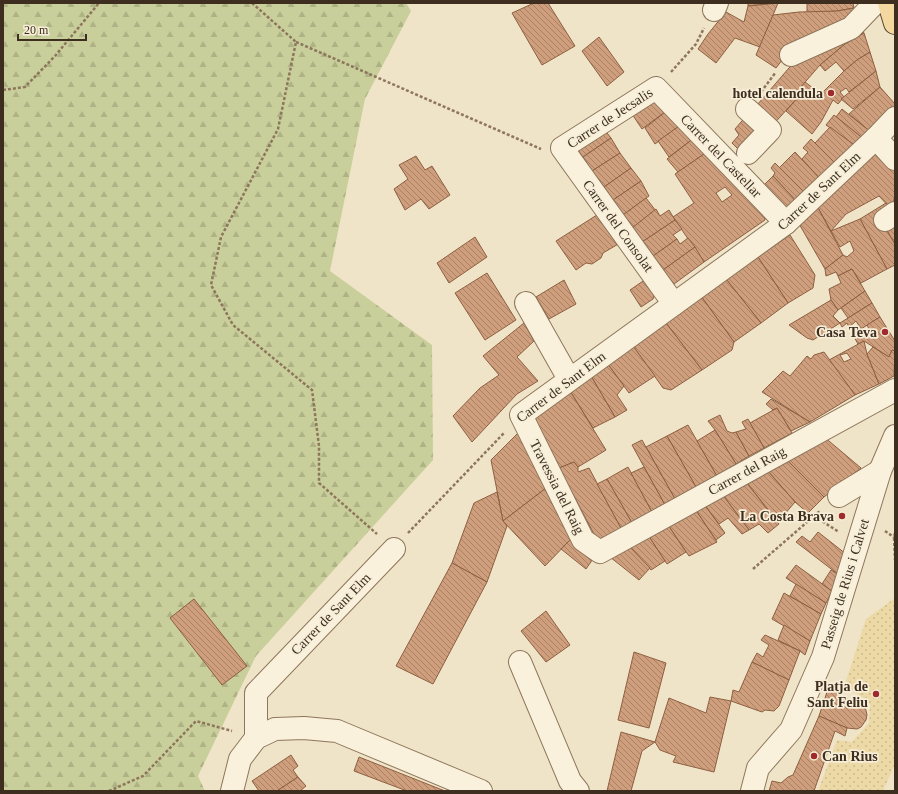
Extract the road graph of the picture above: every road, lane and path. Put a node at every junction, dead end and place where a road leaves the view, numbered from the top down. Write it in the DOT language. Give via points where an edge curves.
graph roads {
  1 [pos="99,3"];
  2 [pos="252,3"];
  3 [pos="875,3"];
  4 [pos="889,3"];
  5 [pos="715,7"];
  6 [pos="895,22"];
  7 [pos="296,42"];
  8 [pos="791,55"];
  9 [pos="656,88"];
  10 [pos="3,90"];
  11 [pos="746,110"];
  12 [pos="895,118"];
  13 [pos="876,138"];
  14 [pos="563,147"];
  15 [pos="748,153"];
  16 [pos="895,159"];
  17 [pos="786,223"];
  18 [pos="526,303"];
  19 [pos="674,304"];
  20 [pos="569,379"];
  21 [pos="895,390"];
  22 [pos="521,415"];
  23 [pos="895,436"];
  24 [pos="880,471"];
  25 [pos="839,496"];
  26 [pos="814,516"];
  27 [pos="895,533"];
  28 [pos="894,537"];
  29 [pos="858,543"];
  30 [pos="394,549"];
  31 [pos="600,552"];
  32 [pos="895,560"];
  33 [pos="753,569"];
  34 [pos="520,662"];
  35 [pos="256,738"];
  36 [pos="109,791"];
  37 [pos="232,791"];
  38 [pos="481,791"];
  39 [pos="578,791"];
  40 [pos="752,791"];
  1 -- 10 [label="path" via="55,56 25,87"];
  2 -- 7 [label="path"];
  3 -- 8 [label="street" via="851,28"];
  4 -- 6 [label="main road"];
  5 -- 9 [label="path, Carrer de Jecsalis" via="696,44"];
  7 -- 14 [label="path" via="547,152"];
  7 -- 30 [label="path" via="278,129 221,237 211,285 233,325 312,390 319,446 319,483"];
  8 -- 11 [label="path"];
  9 -- 14 [label="street, Carrer de Jecsalis"];
  9 -- 17 [label="street, Carrer del Castellar"];
  11 -- 15 [label="street" via="770,130"];
  12 -- 13 [label="street, Carrer de Sant Elm"];
  13 -- 16 [label="street"];
  13 -- 17 [label="street, Carrer de Sant Elm"];
  14 -- 19 [label="street, Carrer del Consolat"];
  17 -- 19 [label="street, Carrer de Sant Elm"];
  18 -- 20 [label="street"];
  19 -- 20 [label="street, Carrer de Sant Elm"];
  20 -- 22 [label="street, Carrer de Sant Elm"];
  21 -- 31 [label="street, Carrer del Raig"];
  22 -- 30 [label="path, Carrer de Sant Elm"];
  22 -- 31 [label="street, Travessia del Raig" via="583,540"];
  23 -- 24 [label="street, Passeig de Rius i Calvet"];
  24 -- 25 [label="street"];
  24 -- 29 [label="street, Passeig de Rius i Calvet"];
  25 -- 26 [label="path"];
  26 -- 29 [label="path"];
  26 -- 33 [label="path"];
  27 -- 28 [label="path"];
  28 -- 32 [label="path"];
  29 -- 40 [label="street, Passeig de Rius i Calvet" via="823,657 790,730 758,768"];
  30 -- 35 [label="street, Carrer de Sant Elm" via="256,693"];
  34 -- 39 [label="street" via="570,781"];
  35 -- 36 [label="path" via="196,721 143,776"];
  35 -- 37 [label="street" via="240,759"];
  35 -- 38 [label="street" via="275,729 337,731"];
}
